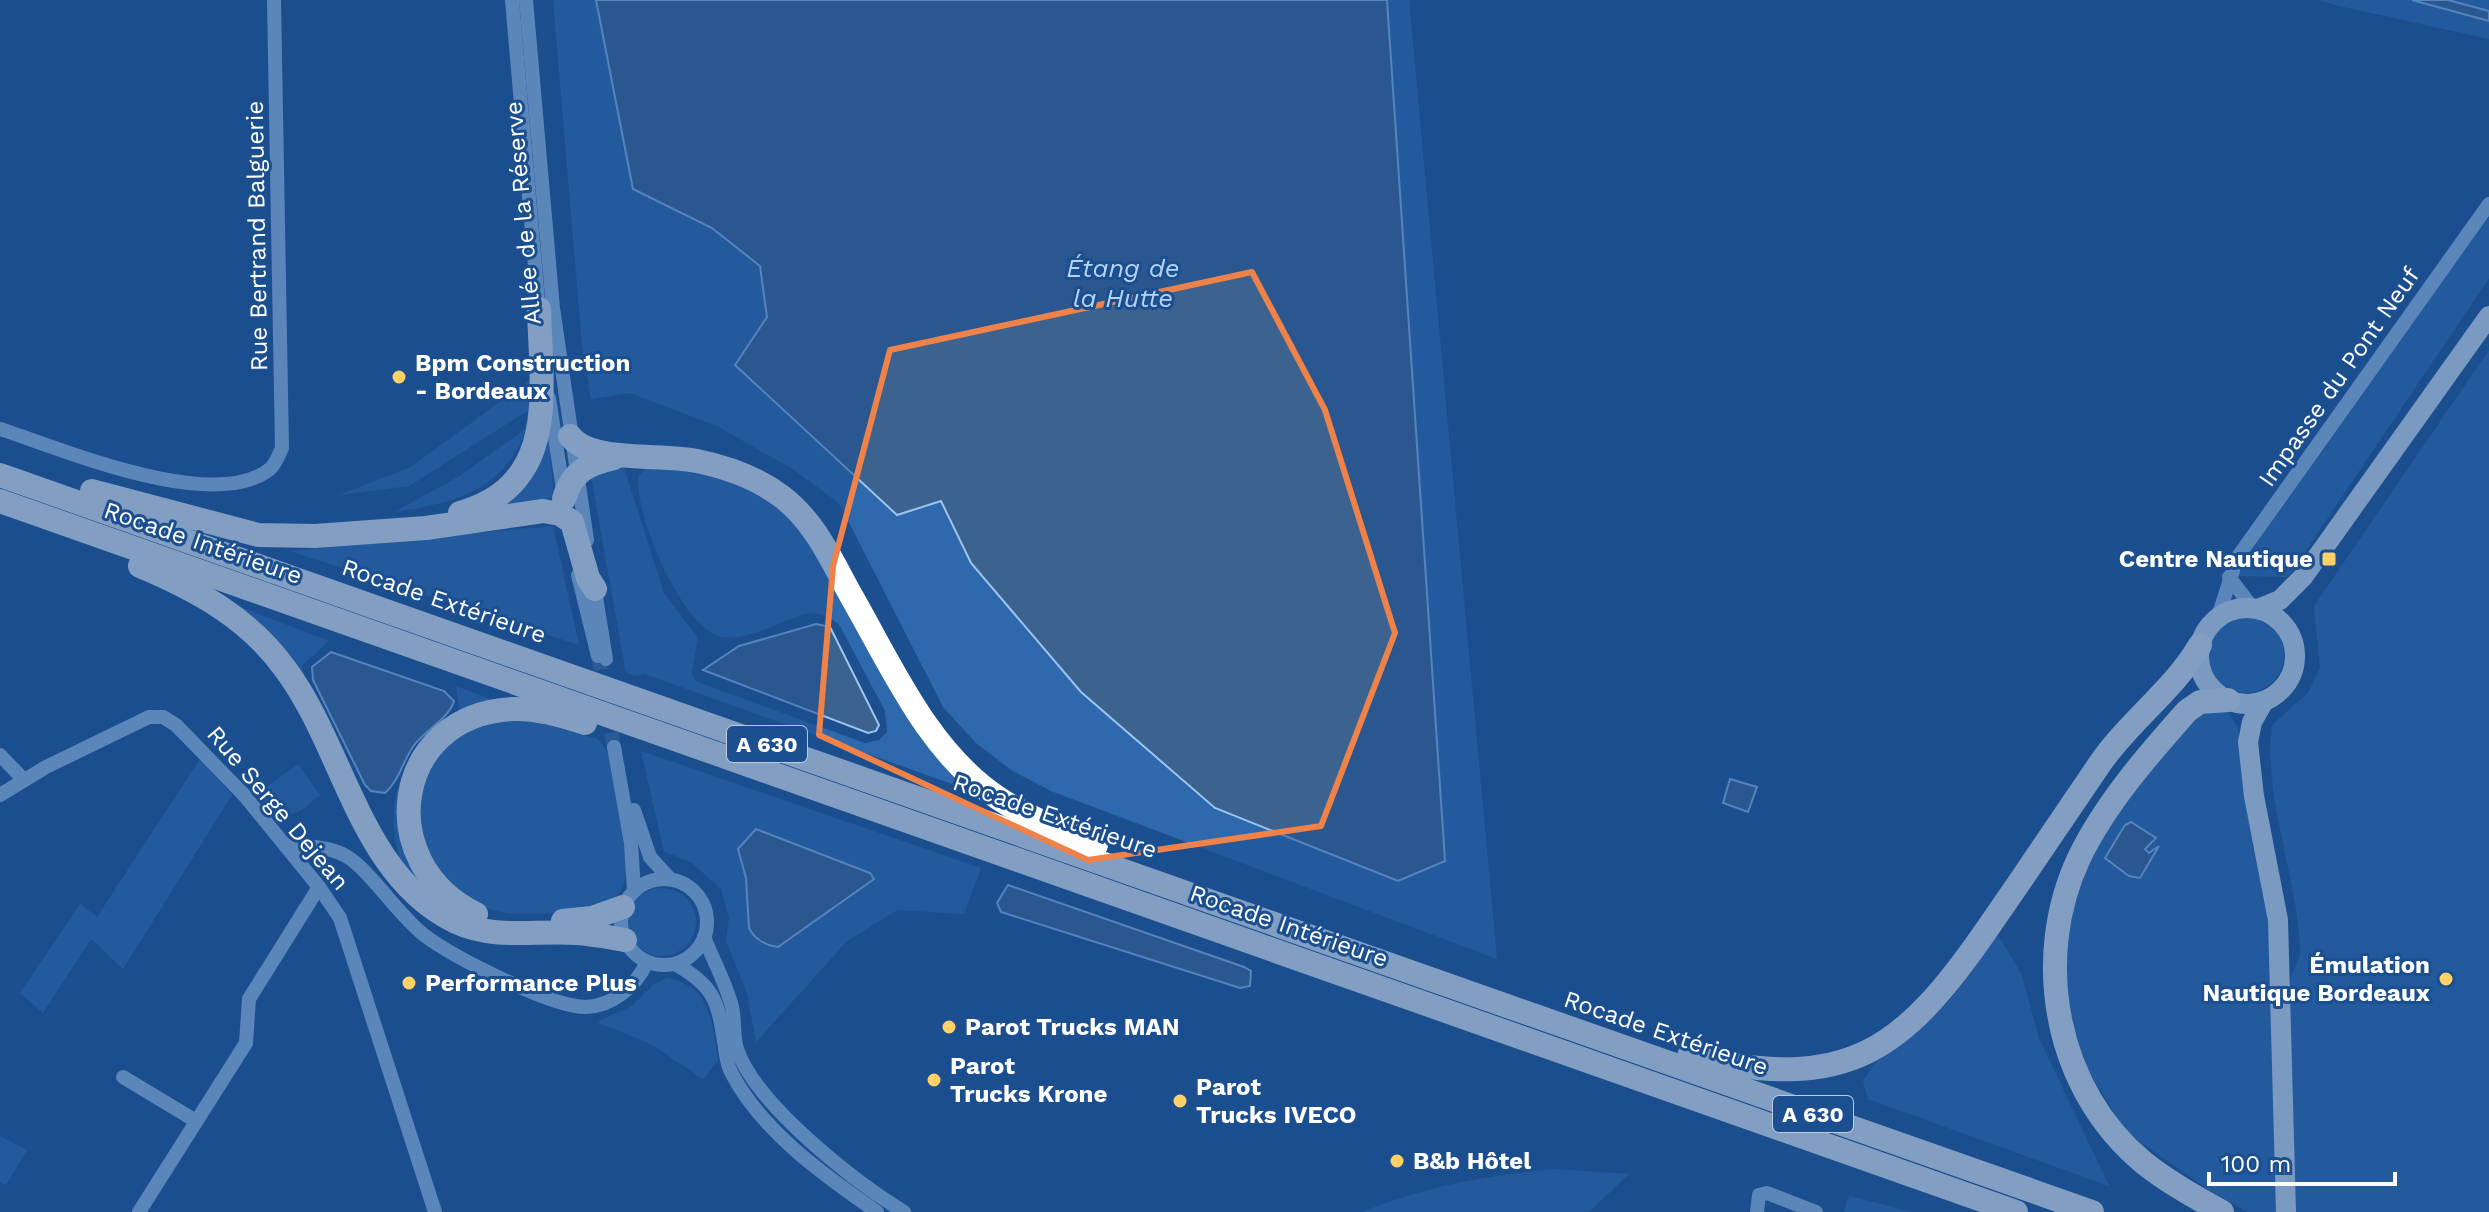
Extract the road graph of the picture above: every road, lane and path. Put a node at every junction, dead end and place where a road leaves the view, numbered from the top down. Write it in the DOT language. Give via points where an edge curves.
graph roads {
  1 [pos="274,0"];
  2 [pos="512,0"];
  3 [pos="526,0"];
  4 [pos="2489,204"];
  5 [pos="539,309"];
  6 [pos="2489,316"];
  7 [pos="0,429"];
  8 [pos="570,436"];
  9 [pos="628,455"];
  10 [pos="576,474"];
  11 [pos="0,475"];
  12 [pos="0,501"];
  13 [pos="566,508"];
  14 [pos="62,523"];
  15 [pos="395,529"];
  16 [pos="2229,577"];
  17 [pos="2303,577"];
  18 [pos="595,589"];
  19 [pos="2255,608"];
  20 [pos="2218,617"];
  21 [pos="2286,626"];
  22 [pos="2200,645"];
  23 [pos="2228,700"];
  24 [pos="2264,701"];
  25 [pos="2248,735"];
  26 [pos="669,737"];
  27 [pos="0,755"];
  28 [pos="24,780"];
  29 [pos="0,795"];
  30 [pos="286,846"];
  31 [pos="670,879"];
  32 [pos="319,887"];
  33 [pos="628,899"];
  34 [pos="704,937"];
  35 [pos="625,940"];
  36 [pos="1327,942"];
  37 [pos="647,962"];
  38 [pos="675,964"];
  39 [pos="1534,1016"];
  40 [pos="123,1077"];
  41 [pos="196,1121"];
  42 [pos="139,1212"];
  43 [pos="435,1212"];
  44 [pos="877,1212"];
  45 [pos="904,1212"];
  46 [pos="1757,1212"];
  47 [pos="1816,1212"];
  48 [pos="2016,1212"];
  49 [pos="2092,1212"];
  50 [pos="2222,1212"];
  51 [pos="2286,1212"];
  1 -- 7 [label="street, Rue Bertrand Balguerie" via="282,448 271,468 247,481 194,485 158,479"];
  2 -- 5 [label="street, Allée de la Réserve"];
  3 -- 8 [label="street, Allée de la Réserve" via="553,308"];
  4 -- 16 [label="street, Impasse du Pont Neuf" via="2237,558"];
  5 -- 13 [label="street, Allée de la Réserve"];
  5 -- 15 [label="highway" via="541,417 525,470 482,507"];
  6 -- 17 [label="main road"];
  8 -- 9 [label="highway" via="589,451"];
  8 -- 10 [label="street, Allée de la Réserve"];
  9 -- 10 [label="highway" via="591,463"];
  9 -- 36 [label="highway" via="684,459 732,471 780,495 802,515 927,727 961,768 996,797 1030,817"];
  10 -- 13 [label="highway"];
  10 -- 18 [label="street, Allée de la Réserve"];
  11 -- 15 [label="highway" via="48,477 258,535"];
  11 -- 36 [label="highway, Rocade Extérieure / A 630"];
  12 -- 14 [label="highway, Rocade Intérieure / A 630"];
  13 -- 15 [label="highway"];
  13 -- 18 [label="highway"];
  13 -- 18 [label="street, Allée de la Réserve" via="602,658"];
  14 -- 26 [label="highway, Rocade Intérieure / A 630"];
  14 -- 35 [label="highway" via="87,546 188,586 225,608 260,639 287,671 390,866 427,905 483,930"];
  16 -- 19 [label="street"];
  16 -- 20 [label="street, Impasse du Pont Neuf"];
  17 -- 19 [label="main road" via="2280,600"];
  17 -- 21 [label="main road" via="2288,607"];
  19 -- 20 [label="main road"];
  19 -- 21 [label="main road"];
  20 -- 22 [label="main road"];
  21 -- 24 [label="main road" via="2293,638 2295,664 2284,688"];
  22 -- 23 [label="main road" via="2204,678"];
  22 -- 39 [label="highway" via="2188,665 2113,744 1939,997 1876,1047 1833,1064 1760,1071"];
  23 -- 24 [label="main road"];
  23 -- 25 [label="main road"];
  23 -- 50 [label="highway" via="2200,702 2187,711 2109,809 2070,881 2055,947 2058,1013 2068,1053 2089,1097 2144,1163"];
  24 -- 25 [label="main road"];
  25 -- 51 [label="main road" via="2278,920"];
  26 -- 33 [label="highway" via="638,741 552,714 496,711 441,737 418,768 410,791 415,855 431,882 455,904 489,918 524,923 592,918"];
  26 -- 48 [label="highway, Rocade Intérieure / A 630"];
  27 -- 28 [label="street"];
  28 -- 29 [label="street"];
  28 -- 30 [label="street, Rue Serge Dejean" via="134,723 163,717 198,746"];
  30 -- 32 [label="street, Rue Serge Dejean"];
  30 -- 37 [label="street" via="322,848 348,857 411,923 446,950 565,1003 606,1003 626,991"];
  31 -- 33 [label="street" via="650,881"];
  31 -- 33 [label="street" via="643,842 618,747 631,843"];
  31 -- 34 [label="street" via="690,887 704,904"];
  32 -- 41 [label="street" via="249,999 246,1043"];
  32 -- 43 [label="street, Rue Serge Dejean" via="340,918"];
  33 -- 35 [label="street" via="621,930"];
  34 -- 38 [label="street" via="693,954"];
  34 -- 45 [label="street" via="732,1007 737,1049 758,1082 811,1141"];
  35 -- 37 [label="street"];
  36 -- 39 [label="highway, Rocade Extérieure / A 630"];
  37 -- 38 [label="street"];
  38 -- 44 [label="street" via="700,977 715,999 730,1070 742,1089 798,1151"];
  39 -- 49 [label="highway, Rocade Extérieure / A 630"];
  40 -- 41 [label="street"];
  41 -- 42 [label="street"];
  46 -- 47 [label="street" via="1759,1195 1767,1193"];
}
